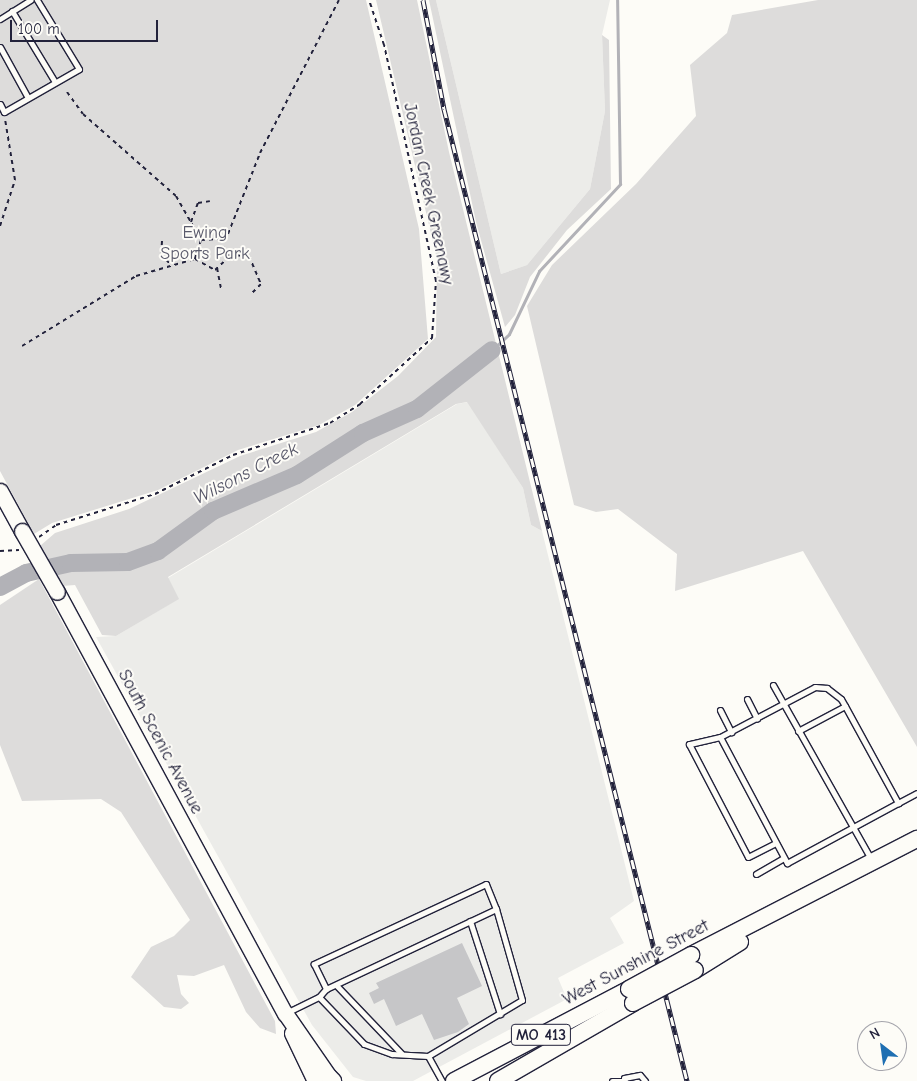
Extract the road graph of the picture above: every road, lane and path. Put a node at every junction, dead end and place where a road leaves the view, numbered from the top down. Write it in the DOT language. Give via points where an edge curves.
graph roads {
  1 [pos="31,0"];
  2 [pos="37,0"];
  3 [pos="339,0"];
  4 [pos="369,0"];
  5 [pos="12,11"];
  6 [pos="0,19"];
  7 [pos="0,47"];
  8 [pos="55,82"];
  9 [pos="67,92"];
  10 [pos="28,98"];
  11 [pos="0,104"];
  12 [pos="4,112"];
  13 [pos="210,201"];
  14 [pos="191,222"];
  15 [pos="0,226"];
  16 [pos="219,239"];
  17 [pos="201,240"];
  18 [pos="162,241"];
  19 [pos="228,255"];
  20 [pos="195,259"];
  21 [pos="169,263"];
  22 [pos="217,268"];
  23 [pos="221,289"];
  24 [pos="252,294"];
  25 [pos="22,346"];
  26 [pos="0,491"];
  27 [pos="39,537"];
  28 [pos="21,550"];
  29 [pos="0,551"];
  30 [pos="773,685"];
  31 [pos="747,699"];
  32 [pos="783,704"];
  33 [pos="845,706"];
  34 [pos="720,710"];
  35 [pos="757,719"];
  36 [pos="798,731"];
  37 [pos="730,732"];
  38 [pos="720,737"];
  39 [pos="917,793"];
  40 [pos="898,803"];
  41 [pos="852,828"];
  42 [pos="917,839"];
  43 [pos="776,843"];
  44 [pos="784,858"];
  45 [pos="874,863"];
  46 [pos="756,874"];
  47 [pos="496,909"];
  48 [pos="470,921"];
  49 [pos="336,985"];
  50 [pos="326,989"];
  51 [pos="319,996"];
  52 [pos="631,996"];
  53 [pos="285,1013"];
  54 [pos="500,1014"];
  55 [pos="402,1055"];
  56 [pos="428,1056"];
  57 [pos="327,1080"];
  58 [pos="624,1080"];
  59 [pos="442,1081"];
  60 [pos="454,1081"];
  61 [pos="498,1081"];
  62 [pos="612,1081"];
  63 [pos="645,1081"];
  1 -- 5 [label="lane"];
  2 -- 8 [label="lane" via="79,69"];
  3 -- 16 [label="path" via="260,153 228,234"];
  4 -- 27 [label="path, Jordan Creek Greenawy" via="384,45 436,281 432,338 360,404 330,423 233,455 155,494 56,525"];
  5 -- 6 [label="lane"];
  5 -- 8 [label="lane"];
  7 -- 10 [label="lane"];
  8 -- 10 [label="lane"];
  9 -- 14 [label="path" via="82,114 176,196"];
  10 -- 12 [label="lane"];
  11 -- 12 [label="lane"];
  12 -- 15 [label="path" via="15,180"];
  13 -- 14 [label="path" via="198,203"];
  14 -- 17 [label="path"];
  16 -- 17 [label="path"];
  16 -- 19 [label="path"];
  17 -- 20 [label="path"];
  18 -- 21 [label="path" via="161,254"];
  19 -- 22 [label="path"];
  19 -- 24 [label="path" via="249,256 261,284"];
  20 -- 22 [label="path"];
  20 -- 25 [label="path" via="136,276"];
  22 -- 23 [label="path"];
  26 -- 53 [label="main road, South Scenic Avenue, bridge"];
  28 -- 29 [label="path"];
  30 -- 32 [label="lane"];
  31 -- 35 [label="lane"];
  32 -- 33 [label="lane" via="815,687 827,688"];
  32 -- 35 [label="lane"];
  32 -- 36 [label="lane"];
  33 -- 36 [label="lane"];
  33 -- 40 [label="lane"];
  34 -- 37 [label="lane"];
  35 -- 37 [label="lane"];
  36 -- 41 [label="lane"];
  37 -- 38 [label="lane"];
  38 -- 43 [label="lane"];
  38 -- 43 [label="lane" via="689,744 748,857"];
  39 -- 40 [label="lane"];
  40 -- 41 [label="lane"];
  41 -- 44 [label="lane" via="787,863"];
  41 -- 45 [label="lane"];
  42 -- 45 [label="main road, West Sunshine Street / MO 413"];
  43 -- 44 [label="lane"];
  44 -- 46 [label="lane"];
  45 -- 52 [label="main road, West Sunshine Street / MO 413, bridge"];
  47 -- 48 [label="lane"];
  47 -- 50 [label="lane" via="486,884 314,964"];
  47 -- 54 [label="lane" via="524,994 522,1000"];
  48 -- 49 [label="lane"];
  48 -- 54 [label="lane"];
  49 -- 50 [label="lane"];
  49 -- 55 [label="lane"];
  50 -- 51 [label="lane"];
  51 -- 53 [label="lane"];
  51 -- 55 [label="lane" via="364,1044"];
  52 -- 60 [label="main road, West Sunshine Street / MO 413"];
  52 -- 61 [label="main road, West Sunshine Street / MO 413"];
  53 -- 57 [label="main road, South Scenic Avenue"];
  54 -- 56 [label="lane"];
  55 -- 56 [label="lane"];
  56 -- 59 [label="lane"];
  58 -- 62 [label="lane"];
  58 -- 63 [label="lane" via="640,1075"];
}
